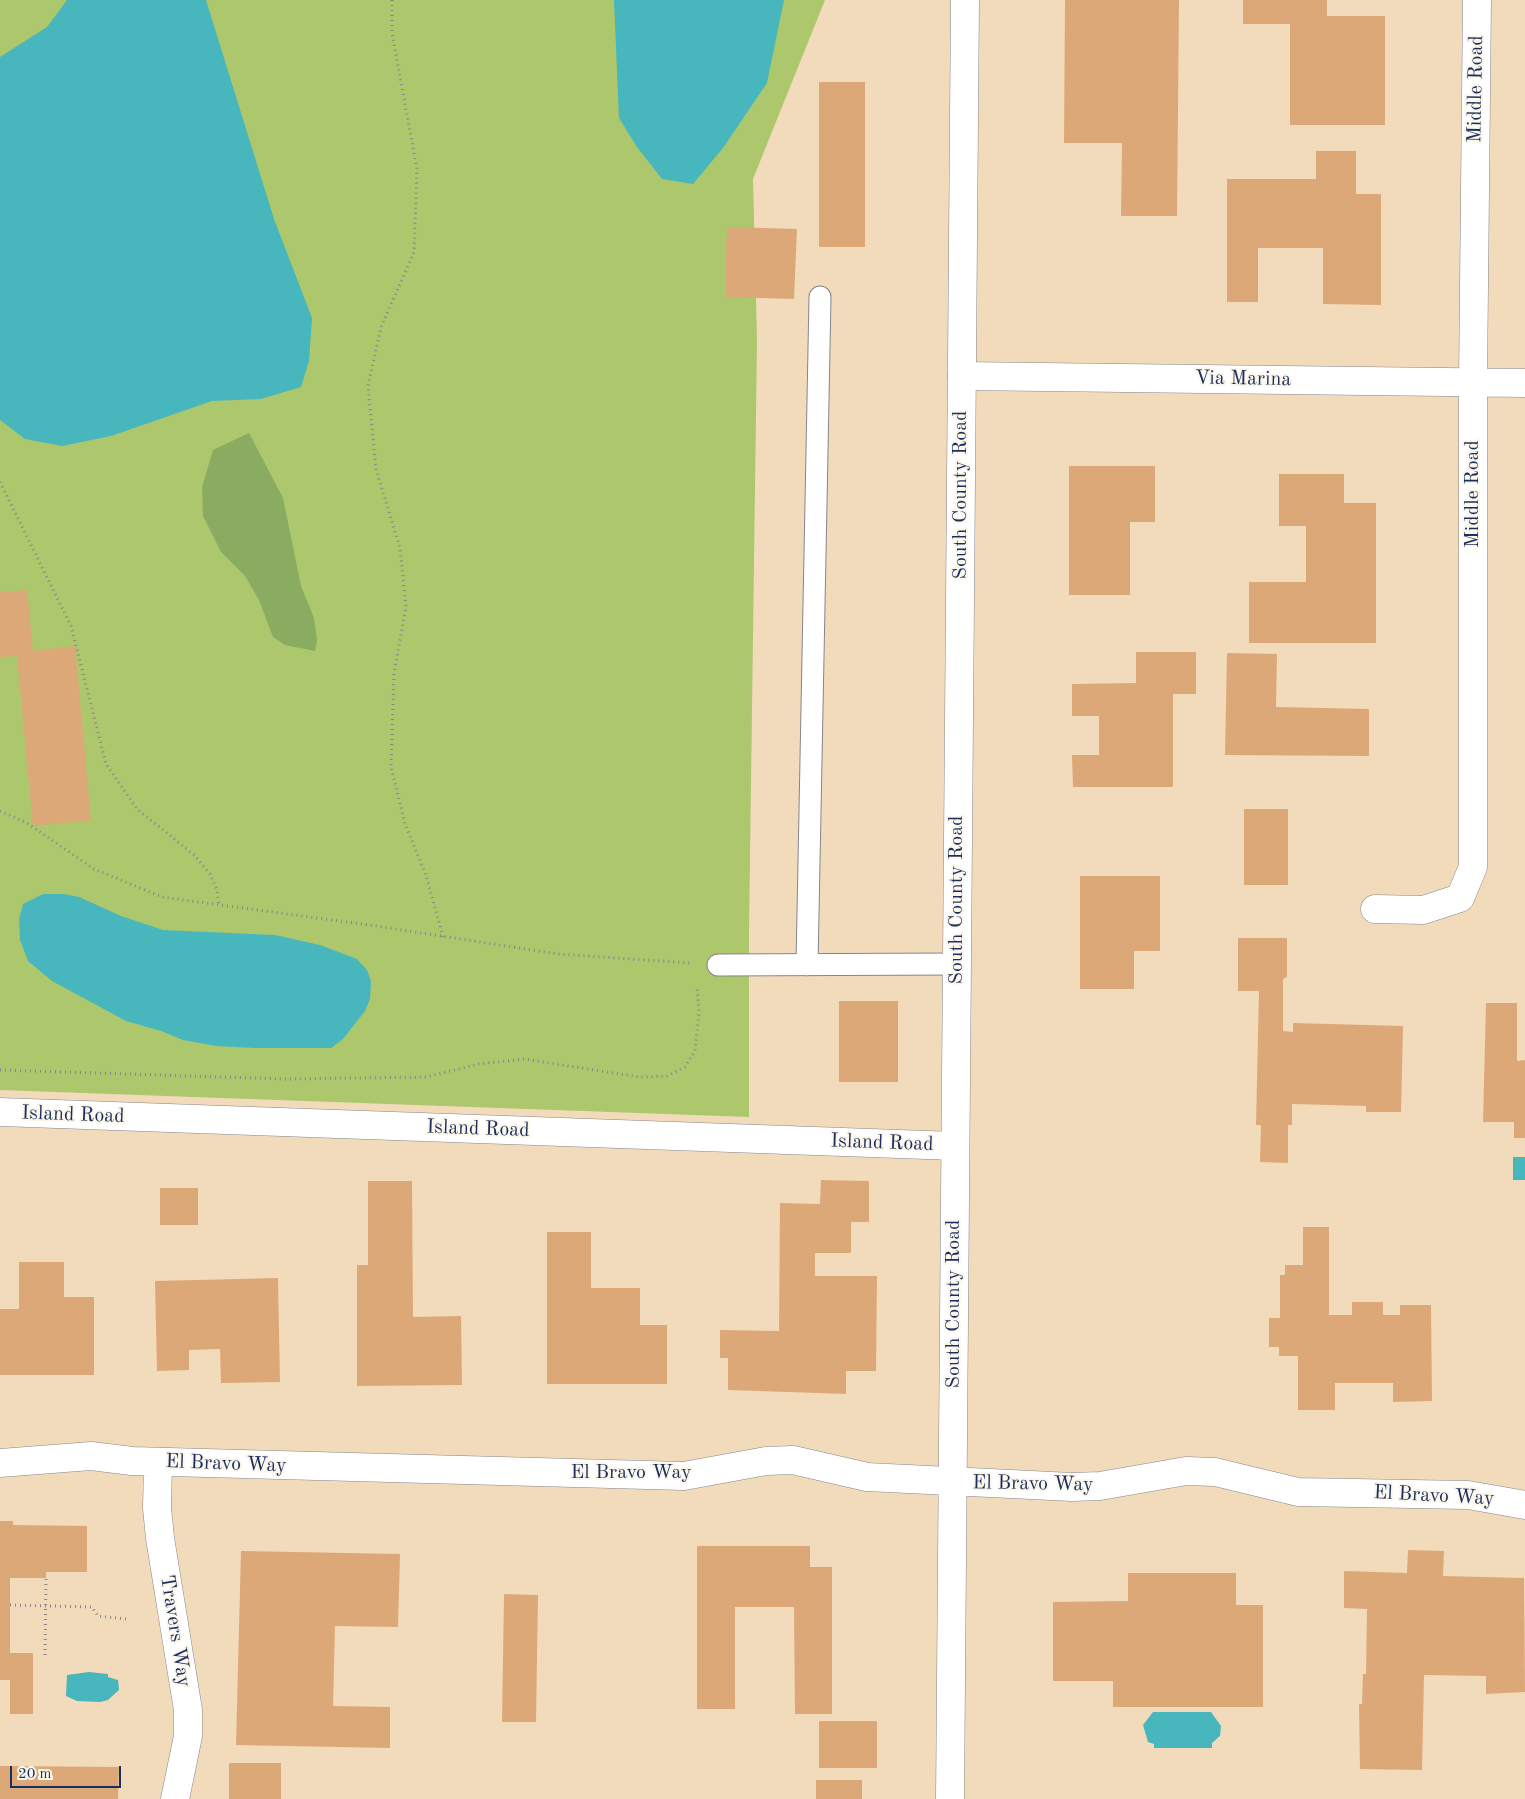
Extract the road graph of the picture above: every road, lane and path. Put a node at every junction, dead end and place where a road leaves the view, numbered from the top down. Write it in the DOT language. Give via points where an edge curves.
graph roads {
  1 [pos="392,0"];
  2 [pos="965,0"];
  3 [pos="1477,0"];
  4 [pos="820,297"];
  5 [pos="962,376"];
  6 [pos="1473,381"];
  7 [pos="1525,383"];
  8 [pos="0,482"];
  9 [pos="0,811"];
  10 [pos="219,905"];
  11 [pos="1375,909"];
  12 [pos="443,937"];
  13 [pos="696,964"];
  14 [pos="957,964"];
  15 [pos="806,965"];
  16 [pos="718,966"];
  17 [pos="0,1070"];
  18 [pos="0,1112"];
  19 [pos="955,1146"];
  20 [pos="158,1462"];
  21 [pos="0,1464"];
  22 [pos="952,1482"];
  23 [pos="1525,1505"];
  24 [pos="46,1578"];
  25 [pos="10,1605"];
  26 [pos="46,1605"];
  27 [pos="126,1619"];
  28 [pos="45,1655"];
  29 [pos="175,1799"];
  30 [pos="950,1799"];
  1 -- 12 [label="path" via="392,33 417,169 414,252 382,327 368,386 376,470 400,548 406,607 394,673 391,767 405,824 426,875"];
  2 -- 5 [label="street, South County Road"];
  3 -- 6 [label="street, Middle Road"];
  4 -- 15 [label="lane"];
  5 -- 6 [label="street, Via Marina"];
  5 -- 14 [label="street, South County Road"];
  6 -- 7 [label="street, Via Marina"];
  6 -- 11 [label="street, Middle Road" via="1474,867 1460,898 1423,910"];
  8 -- 10 [label="path" via="71,626 106,764 137,809 194,855 210,874 218,890"];
  9 -- 10 [label="path" via="27,824 94,869 162,897"];
  10 -- 12 [label="path"];
  12 -- 13 [label="path" via="558,954"];
  13 -- 16 [label="path"];
  13 -- 17 [label="path" via="699,1013 695,1051 684,1068 667,1076 639,1077 524,1059 479,1064 426,1077 286,1079"];
  14 -- 15 [label="lane"];
  14 -- 19 [label="street, South County Road"];
  15 -- 16 [label="lane"];
  18 -- 19 [label="street, Island Road"];
  19 -- 22 [label="street, South County Road"];
  20 -- 21 [label="street, El Bravo Way" via="91,1456"];
  20 -- 22 [label="street, El Bravo Way" via="684,1476 793,1460 867,1477"];
  20 -- 29 [label="street, Travers Way" via="160,1538 188,1710 188,1736"];
  22 -- 23 [label="street, El Bravo Way" via="1100,1486 1186,1471 1215,1472 1298,1492 1468,1495"];
  22 -- 30 [label="street, South County Road"];
  24 -- 26 [label="path"];
  25 -- 26 [label="path"];
  26 -- 27 [label="path" via="92,1606 98,1616"];
  26 -- 28 [label="path"];
}
